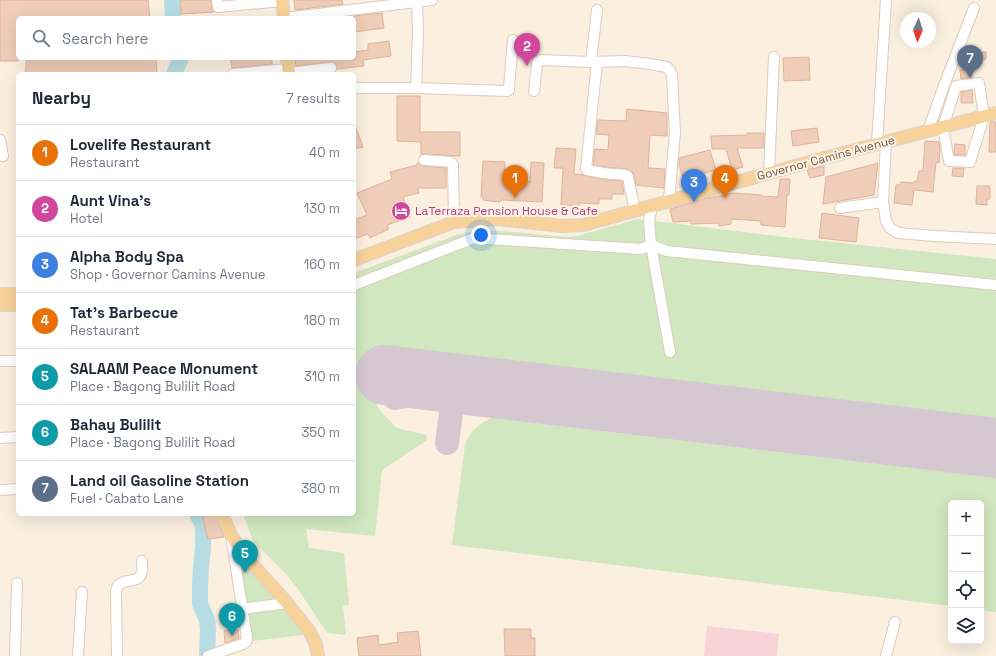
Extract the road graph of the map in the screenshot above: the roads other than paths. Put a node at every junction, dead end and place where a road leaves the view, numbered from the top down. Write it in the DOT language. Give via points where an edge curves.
graph roads {
  1 [pos="217,0"];
  2 [pos="282,0"];
  3 [pos="432,0"];
  4 [pos="886,0"];
  5 [pos="417,1"];
  6 [pos="974,8"];
  7 [pos="597,10"];
  8 [pos="284,16"];
  9 [pos="300,16"];
  10 [pos="513,40"];
  11 [pos="774,57"];
  12 [pos="594,62"];
  13 [pos="331,68"];
  14 [pos="288,69"];
  15 [pos="255,72"];
  16 [pos="356,88"];
  17 [pos="416,88"];
  18 [pos="534,91"];
  19 [pos="990,115"];
  20 [pos="944,127"];
  21 [pos="928,131"];
  22 [pos="0,140"];
  23 [pos="881,143"];
  24 [pos="3,156"];
  25 [pos="424,160"];
  26 [pos="769,173"];
  27 [pos="669,200"];
  28 [pos="883,202"];
  29 [pos="652,206"];
  30 [pos="840,208"];
  31 [pos="635,211"];
  32 [pos="454,222"];
  33 [pos="996,239"];
  34 [pos="651,244"];
  35 [pos="356,259"];
  36 [pos="356,284"];
  37 [pos="996,285"];
  38 [pos="0,294"];
  39 [pos="16,294"];
  40 [pos="16,304"];
  41 [pos="0,305"];
  42 [pos="670,352"];
  43 [pos="0,361"];
  44 [pos="16,361"];
  45 [pos="16,437"];
  46 [pos="0,438"];
  47 [pos="16,489"];
  48 [pos="0,490"];
  49 [pos="223,516"];
  50 [pos="231,535"];
  51 [pos="142,561"];
  52 [pos="17,583"];
  53 [pos="82,592"];
  54 [pos="287,603"];
  55 [pos="242,609"];
  56 [pos="895,622"];
  57 [pos="15,656"];
  58 [pos="78,656"];
  59 [pos="117,656"];
  60 [pos="208,656"];
  61 [pos="318,656"];
  62 [pos="886,656"];
  1 -- 2 [label="street" via="218,7"];
  2 -- 8 [label="main road"];
  3 -- 5 [label="street"];
  4 -- 23 [label="street"];
  5 -- 9 [label="street"];
  5 -- 17 [label="street"];
  6 -- 21 [label="street"];
  7 -- 12 [label="street"];
  10 -- 17 [label="street" via="507,91"];
  11 -- 26 [label="street"];
  12 -- 18 [label="street" via="540,60 536,64"];
  12 -- 27 [label="street" via="625,61 667,67 670,71 675,133"];
  12 -- 31 [label="street" via="586,168 626,175"];
  13 -- 14 [label="street"];
  14 -- 15 [label="street"];
  16 -- 17 [label="street"];
  19 -- 20 [label="main road, Governor Camins Avenue"];
  19 -- 20 [label="street" via="978,82 956,86"];
  19 -- 20 [label="street" via="970,162 949,161"];
  20 -- 21 [label="main road, Governor Camins Avenue"];
  21 -- 23 [label="main road, Governor Camins Avenue"];
  22 -- 24 [label="street"];
  23 -- 26 [label="main road, Governor Camins Avenue"];
  23 -- 28 [label="street"];
  25 -- 32 [label="street" via="451,162 454,165"];
  26 -- 27 [label="main road, Governor Camins Avenue"];
  27 -- 29 [label="main road, Governor Camins Avenue"];
  28 -- 30 [label="street"];
  28 -- 33 [label="street" via="886,221 890,228 898,233"];
  29 -- 31 [label="main road, Governor Camins Avenue"];
  29 -- 34 [label="street" via="649,221"];
  31 -- 32 [label="main road, Governor Camins Avenue" via="583,225 563,226 496,219"];
  32 -- 35 [label="main road, Governor Camins Avenue"];
  34 -- 36 [label="street" via="641,249 474,238"];
  34 -- 37 [label="street" via="667,251"];
  34 -- 42 [label="street"];
  38 -- 39 [label="main road"];
  40 -- 41 [label="main road"];
  43 -- 44 [label="street"];
  45 -- 46 [label="street"];
  47 -- 48 [label="street"];
  49 -- 50 [label="main road"];
  50 -- 54 [label="main road" via="245,556"];
  50 -- 55 [label="street"];
  51 -- 59 [label="street" via="140,576 133,581 121,582 117,586"];
  52 -- 57 [label="street"];
  53 -- 58 [label="street"];
  54 -- 55 [label="street"];
  54 -- 61 [label="main road" via="310,632"];
  55 -- 60 [label="street" via="246,642"];
  56 -- 62 [label="street"];
}
